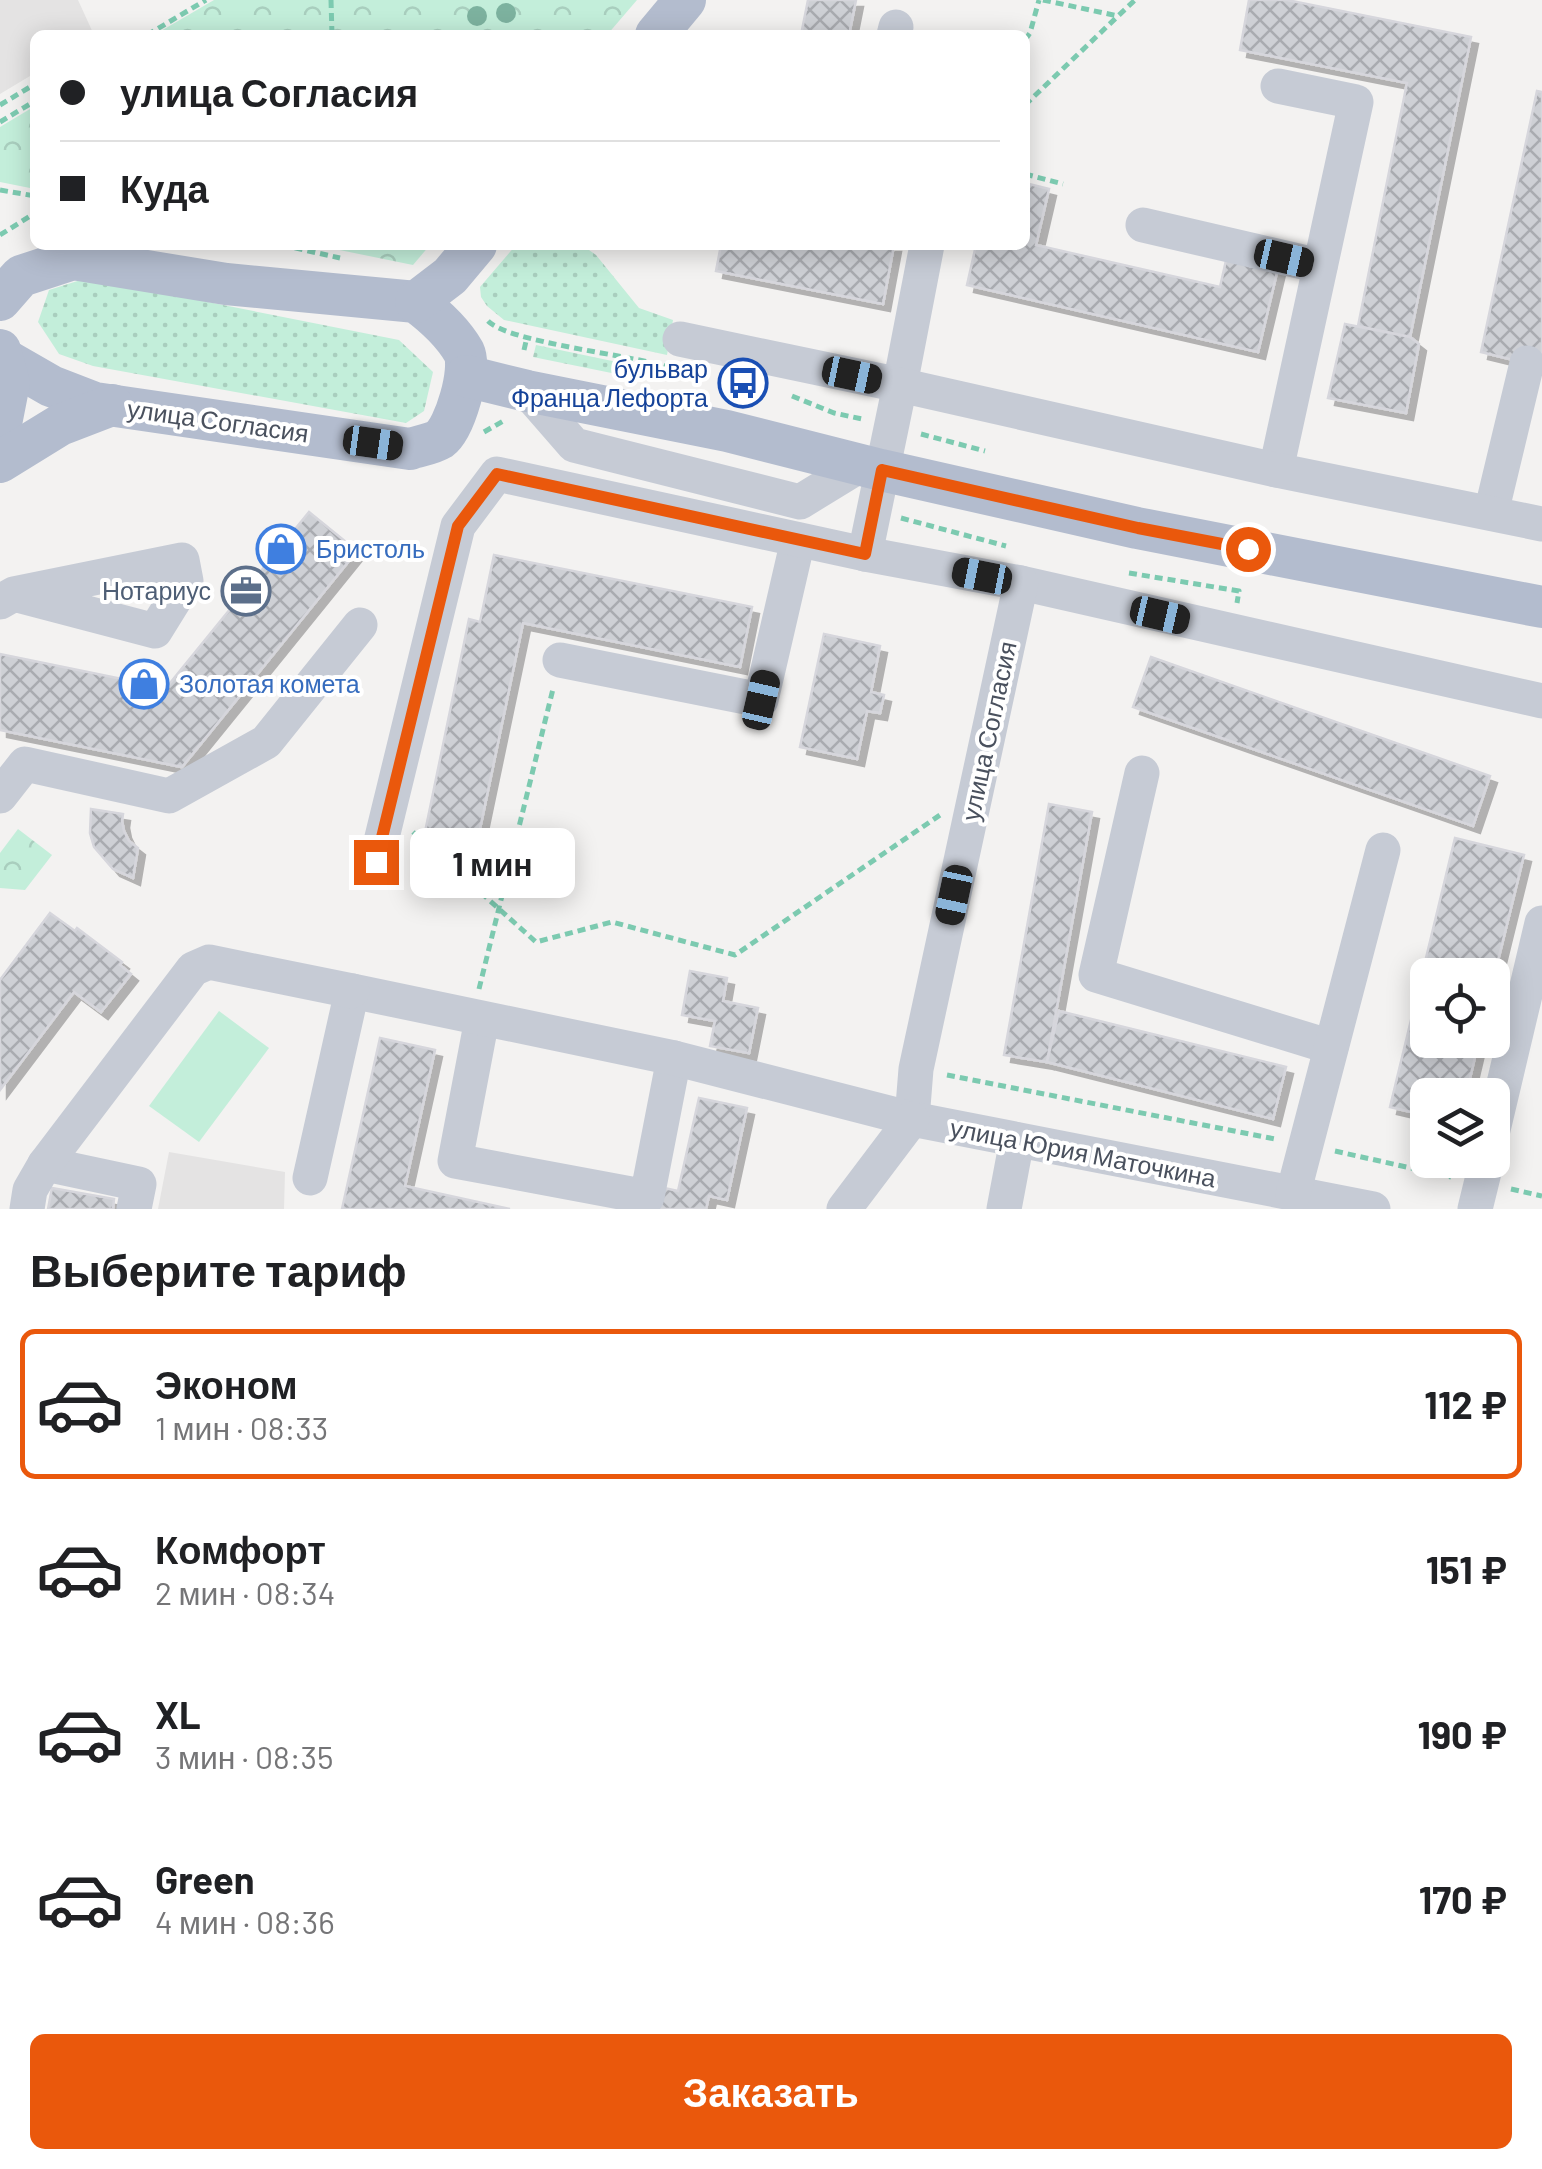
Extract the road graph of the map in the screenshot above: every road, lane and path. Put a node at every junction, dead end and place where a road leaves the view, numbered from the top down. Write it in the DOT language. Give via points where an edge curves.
graph roads {
  1 [pos="206,0"];
  2 [pos="329,0"];
  3 [pos="686,0"];
  4 [pos="1041,0"];
  5 [pos="1136,0"];
  6 [pos="1118,16"];
  7 [pos="155,30"];
  8 [pos="332,30"];
  9 [pos="660,30"];
  10 [pos="1030,34"];
  11 [pos="1278,86"];
  12 [pos="30,87"];
  13 [pos="1030,100"];
  14 [pos="0,104"];
  15 [pos="30,104"];
  16 [pos="0,122"];
  17 [pos="1030,175"];
  18 [pos="1063,184"];
  19 [pos="0,190"];
  20 [pos="30,195"];
  21 [pos="30,216"];
  22 [pos="1143,225"];
  23 [pos="0,235"];
  24 [pos="305,250"];
  25 [pos="472,250"];
  26 [pos="926,250"];
  27 [pos="355,261"];
  28 [pos="1320,266"];
  29 [pos="0,300"];
  30 [pos="416,302"];
  31 [pos="526,337"];
  32 [pos="680,340"];
  33 [pos="2,355"];
  34 [pos="1527,364"];
  35 [pos="525,370"];
  36 [pos="466,376"];
  37 [pos="900,385"];
  38 [pos="112,405"];
  39 [pos="0,428"];
  40 [pos="918,433"];
  41 [pos="986,451"];
  42 [pos="0,462"];
  43 [pos="872,467"];
  44 [pos="1276,470"];
  45 [pos="1491,513"];
  46 [pos="1542,524"];
  47 [pos="798,540"];
  48 [pos="865,554"];
  49 [pos="1021,584"];
  50 [pos="1542,607"];
  51 [pos="360,624"];
  52 [pos="560,660"];
  53 [pos="1542,701"];
  54 [pos="1142,773"];
  55 [pos="976,790"];
  56 [pos="0,796"];
  57 [pos="388,810"];
  58 [pos="1384,850"];
  59 [pos="376,862"];
  60 [pos="498,910"];
  61 [pos="1542,923"];
  62 [pos="352,991"];
  63 [pos="477,1017"];
  64 [pos="1331,1047"];
  65 [pos="674,1058"];
  66 [pos="916,1070"];
  67 [pos="1505,1078"];
  68 [pos="912,1119"];
  69 [pos="1017,1140"];
  70 [pos="1306,1145"];
  71 [pos="45,1164"];
  72 [pos="310,1178"];
  73 [pos="1481,1184"];
  74 [pos="1542,1196"];
  75 [pos="1310,1201"];
  76 [pos="26,1209"];
  77 [pos="134,1209"];
  78 [pos="844,1209"];
  79 [pos="1004,1209"];
  80 [pos="1372,1209"];
  1 -- 7 [label="path"];
  2 -- 8 [label="path"];
  3 -- 9 [label="main road"];
  4 -- 6 [label="path"];
  4 -- 10 [label="path"];
  5 -- 6 [label="path"];
  6 -- 13 [label="path"];
  11 -- 28 [label="street" via="1356,102"];
  12 -- 14 [label="path"];
  15 -- 16 [label="path"];
  17 -- 18 [label="path"];
  19 -- 20 [label="path"];
  21 -- 23 [label="path"];
  22 -- 28 [label="street"];
  24 -- 27 [label="path"];
  25 -- 30 [label="main road"];
  26 -- 37 [label="street"];
  28 -- 44 [label="street"];
  29 -- 30 [label="main road" via="21,276 73,259 226,284"];
  30 -- 36 [label="main road" via="440,319 466,356"];
  31 -- 35 [label="path"];
  32 -- 37 [label="street"];
  33 -- 38 [label="main road, улица Согласия" via="51,386"];
  33 -- 39 [label="main road" via="9,383"];
  34 -- 45 [label="street"];
  35 -- 36 [label="main road"];
  35 -- 43 [label="main road"];
  36 -- 38 [label="main road, улица Согласия" via="451,426 440,439 410,449"];
  37 -- 43 [label="street"];
  37 -- 44 [label="street"];
  38 -- 42 [label="main road" via="60,425"];
  40 -- 41 [label="path"];
  43 -- 48 [label="street"];
  43 -- 50 [label="main road" via="1138,528"];
  44 -- 45 [label="street"];
  45 -- 46 [label="street"];
  47 -- 48 [label="street"];
  47 -- 52 [label="street" via="761,700"];
  47 -- 57 [label="street" via="497,474 458,526"];
  48 -- 49 [label="street"];
  49 -- 53 [label="street"];
  49 -- 55 [label="street, улица Согласия"];
  51 -- 56 [label="street" via="266,742 169,796 25,764"];
  52 -- 60 [label="path"];
  54 -- 64 [label="street" via="1096,975"];
  55 -- 60 [label="path" via="735,955 612,922 536,942"];
  55 -- 66 [label="street, улица Согласия"];
  57 -- 59 [label="street"];
  57 -- 60 [label="path"];
  58 -- 64 [label="street"];
  60 -- 63 [label="path"];
  61 -- 67 [label="street"];
  62 -- 63 [label="street, улица Юрия Маточкина"];
  62 -- 71 [label="street, улица Юрия Маточкина" via="209,962 193,968"];
  62 -- 72 [label="street"];
  63 -- 65 [label="street, улица Юрия Маточкина"];
  63 -- 65 [label="street" via="455,1161 647,1197"];
  64 -- 70 [label="street"];
  65 -- 68 [label="street, улица Юрия Маточкина"];
  66 -- 68 [label="street, улица Согласия"];
  66 -- 70 [label="path"];
  68 -- 69 [label="street, улица Юрия Маточкина"];
  68 -- 78 [label="street"];
  69 -- 75 [label="street, улица Юрия Маточкина"];
  69 -- 79 [label="street"];
  70 -- 73 [label="path"];
  70 -- 75 [label="street"];
  71 -- 76 [label="street, улица Юрия Маточкина"];
  71 -- 77 [label="street" via="139,1184"];
  73 -- 74 [label="path"];
  75 -- 80 [label="street, улица Юрия Маточкина"];
}
